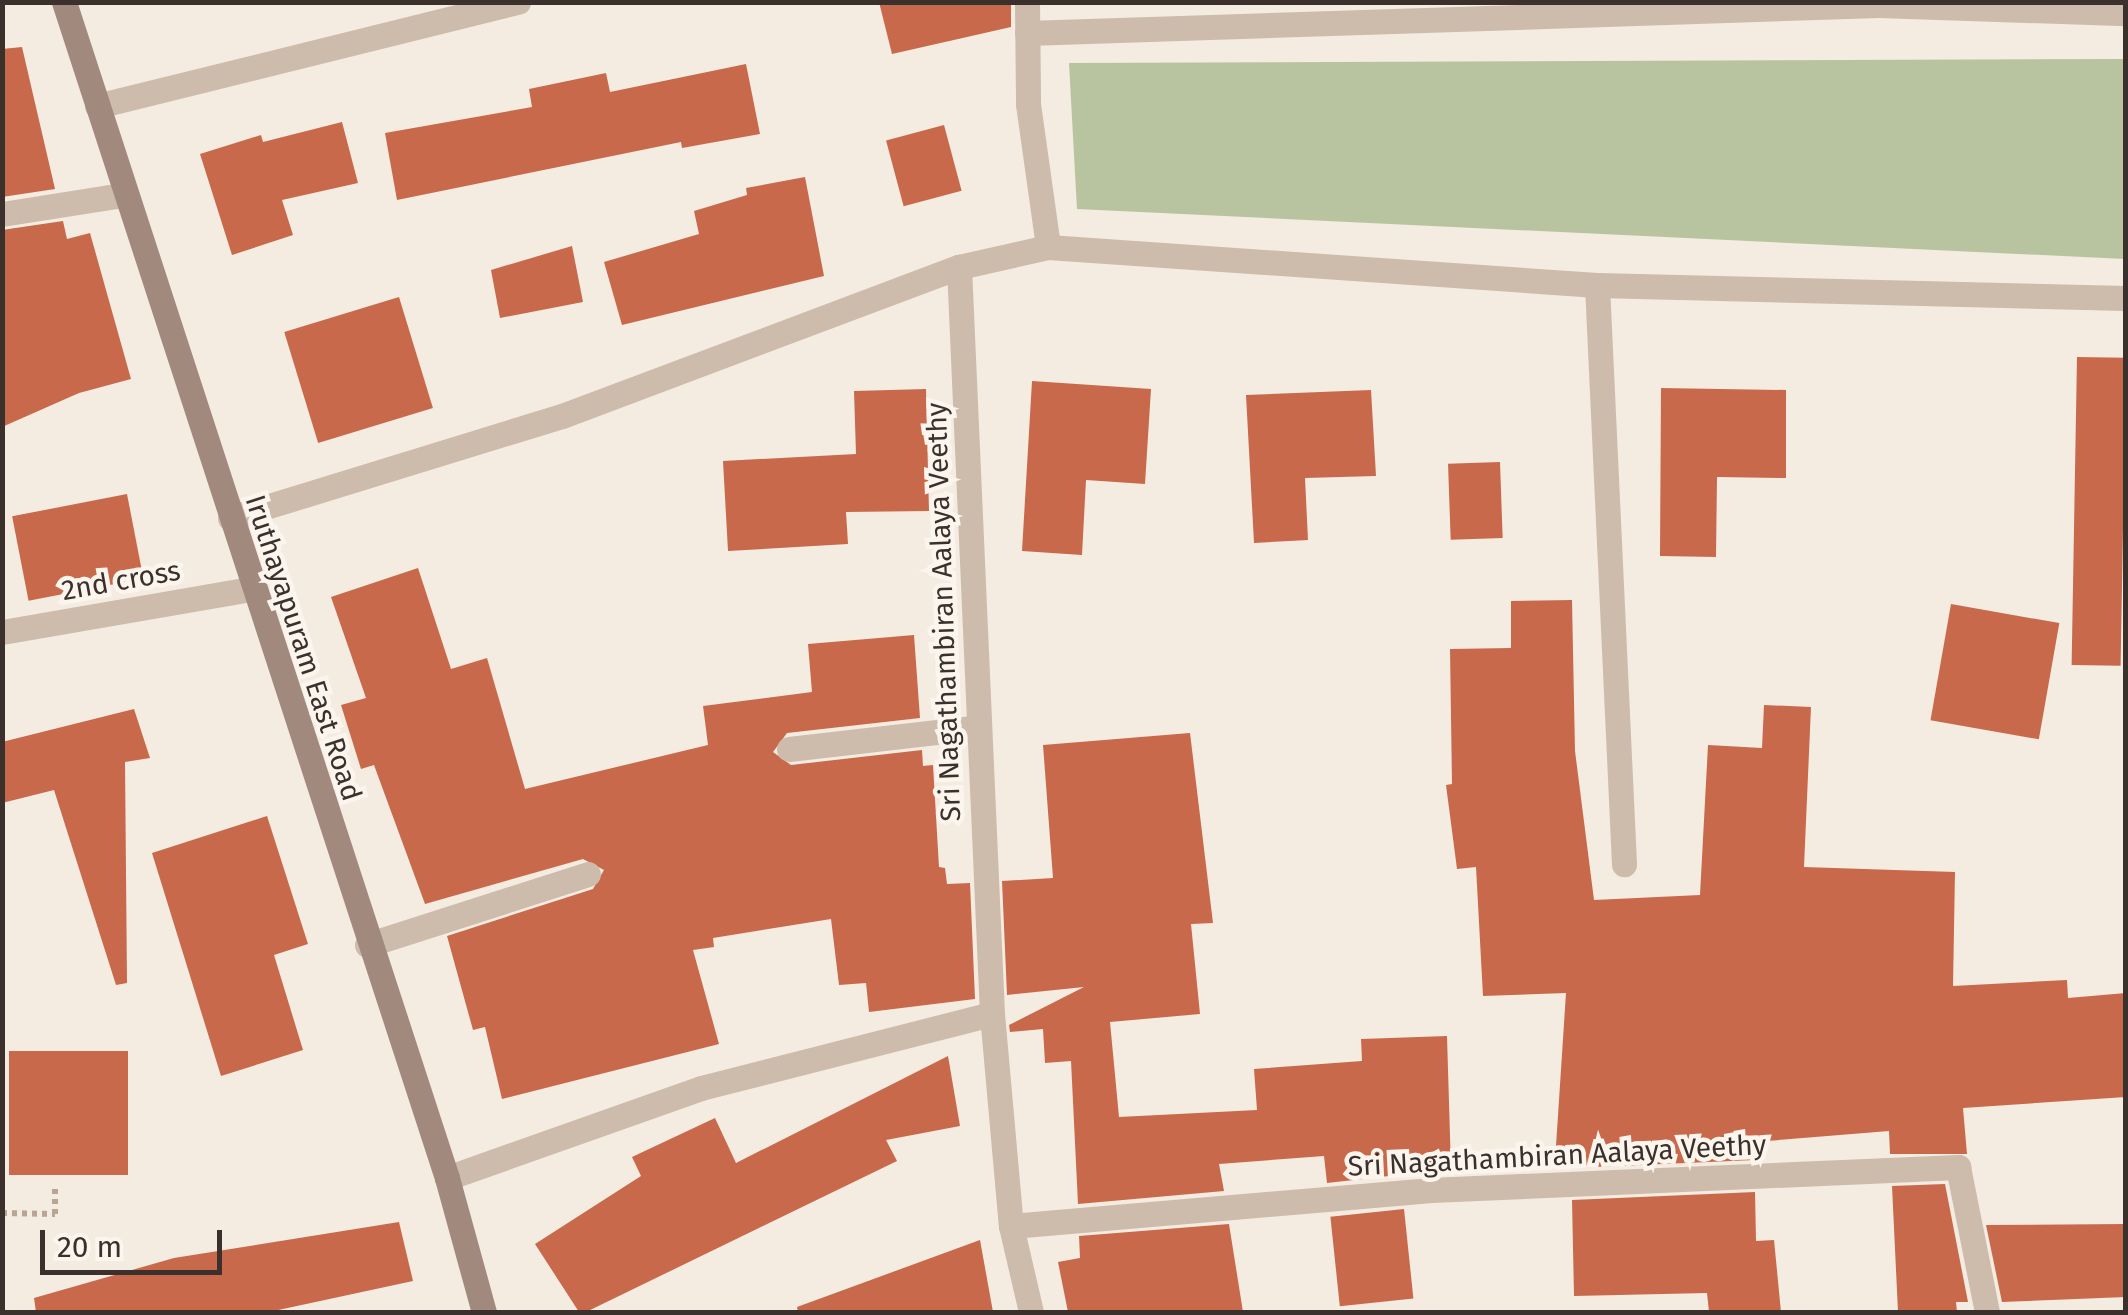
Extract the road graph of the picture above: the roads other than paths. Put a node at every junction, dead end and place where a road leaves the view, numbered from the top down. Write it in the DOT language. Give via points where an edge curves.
graph roads {
  1 [pos="64,2"];
  2 [pos="518,2"];
  3 [pos="1027,2"];
  4 [pos="1879,4"];
  5 [pos="2126,13"];
  6 [pos="1027,33"];
  7 [pos="97,106"];
  8 [pos="122,194"];
  9 [pos="2,214"];
  10 [pos="1048,247"];
  11 [pos="959,267"];
  12 [pos="1598,285"];
  13 [pos="2126,298"];
  14 [pos="230,518"];
  15 [pos="250,589"];
  16 [pos="2,632"];
  17 [pos="980,728"];
  18 [pos="788,748"];
  19 [pos="1624,864"];
  20 [pos="588,874"];
  21 [pos="367,945"];
  22 [pos="992,1014"];
  23 [pos="446,1178"];
  24 [pos="1011,1226"];
  25 [pos="484,1312"];
  26 [pos="1030,1312"];
  27 [pos="1987,1312"];
  1 -- 7 [label="main road, Iruthayapuram East Road"];
  2 -- 7 [label="street"];
  3 -- 6 [label="street"];
  4 -- 5 [label="street"];
  4 -- 6 [label="street"];
  6 -- 10 [label="street" via="1028,104"];
  7 -- 8 [label="main road, Iruthayapuram East Road"];
  8 -- 9 [label="street"];
  8 -- 14 [label="main road, Iruthayapuram East Road"];
  10 -- 11 [label="street"];
  10 -- 12 [label="street"];
  11 -- 14 [label="street" via="562,416"];
  11 -- 17 [label="street, Sri Nagathambiran Aalaya Veethy"];
  12 -- 13 [label="street"];
  12 -- 19 [label="street"];
  14 -- 15 [label="main road, Iruthayapuram East Road"];
  15 -- 16 [label="street, 2nd cross"];
  15 -- 21 [label="main road, Iruthayapuram East Road"];
  17 -- 18 [label="street"];
  17 -- 22 [label="street, Sri Nagathambiran Aalaya Veethy"];
  20 -- 21 [label="street"];
  21 -- 23 [label="main road, Iruthayapuram East Road"];
  22 -- 23 [label="street" via="700,1088"];
  22 -- 24 [label="street, Sri Nagathambiran Aalaya Veethy"];
  23 -- 25 [label="main road, Iruthayapuram East Road"];
  24 -- 26 [label="street, Sri Nagathambiran Aalaya Veethy"];
  24 -- 27 [label="street, Sri Nagathambiran Aalaya Veethy" via="1431,1190 1958,1166"];
}
